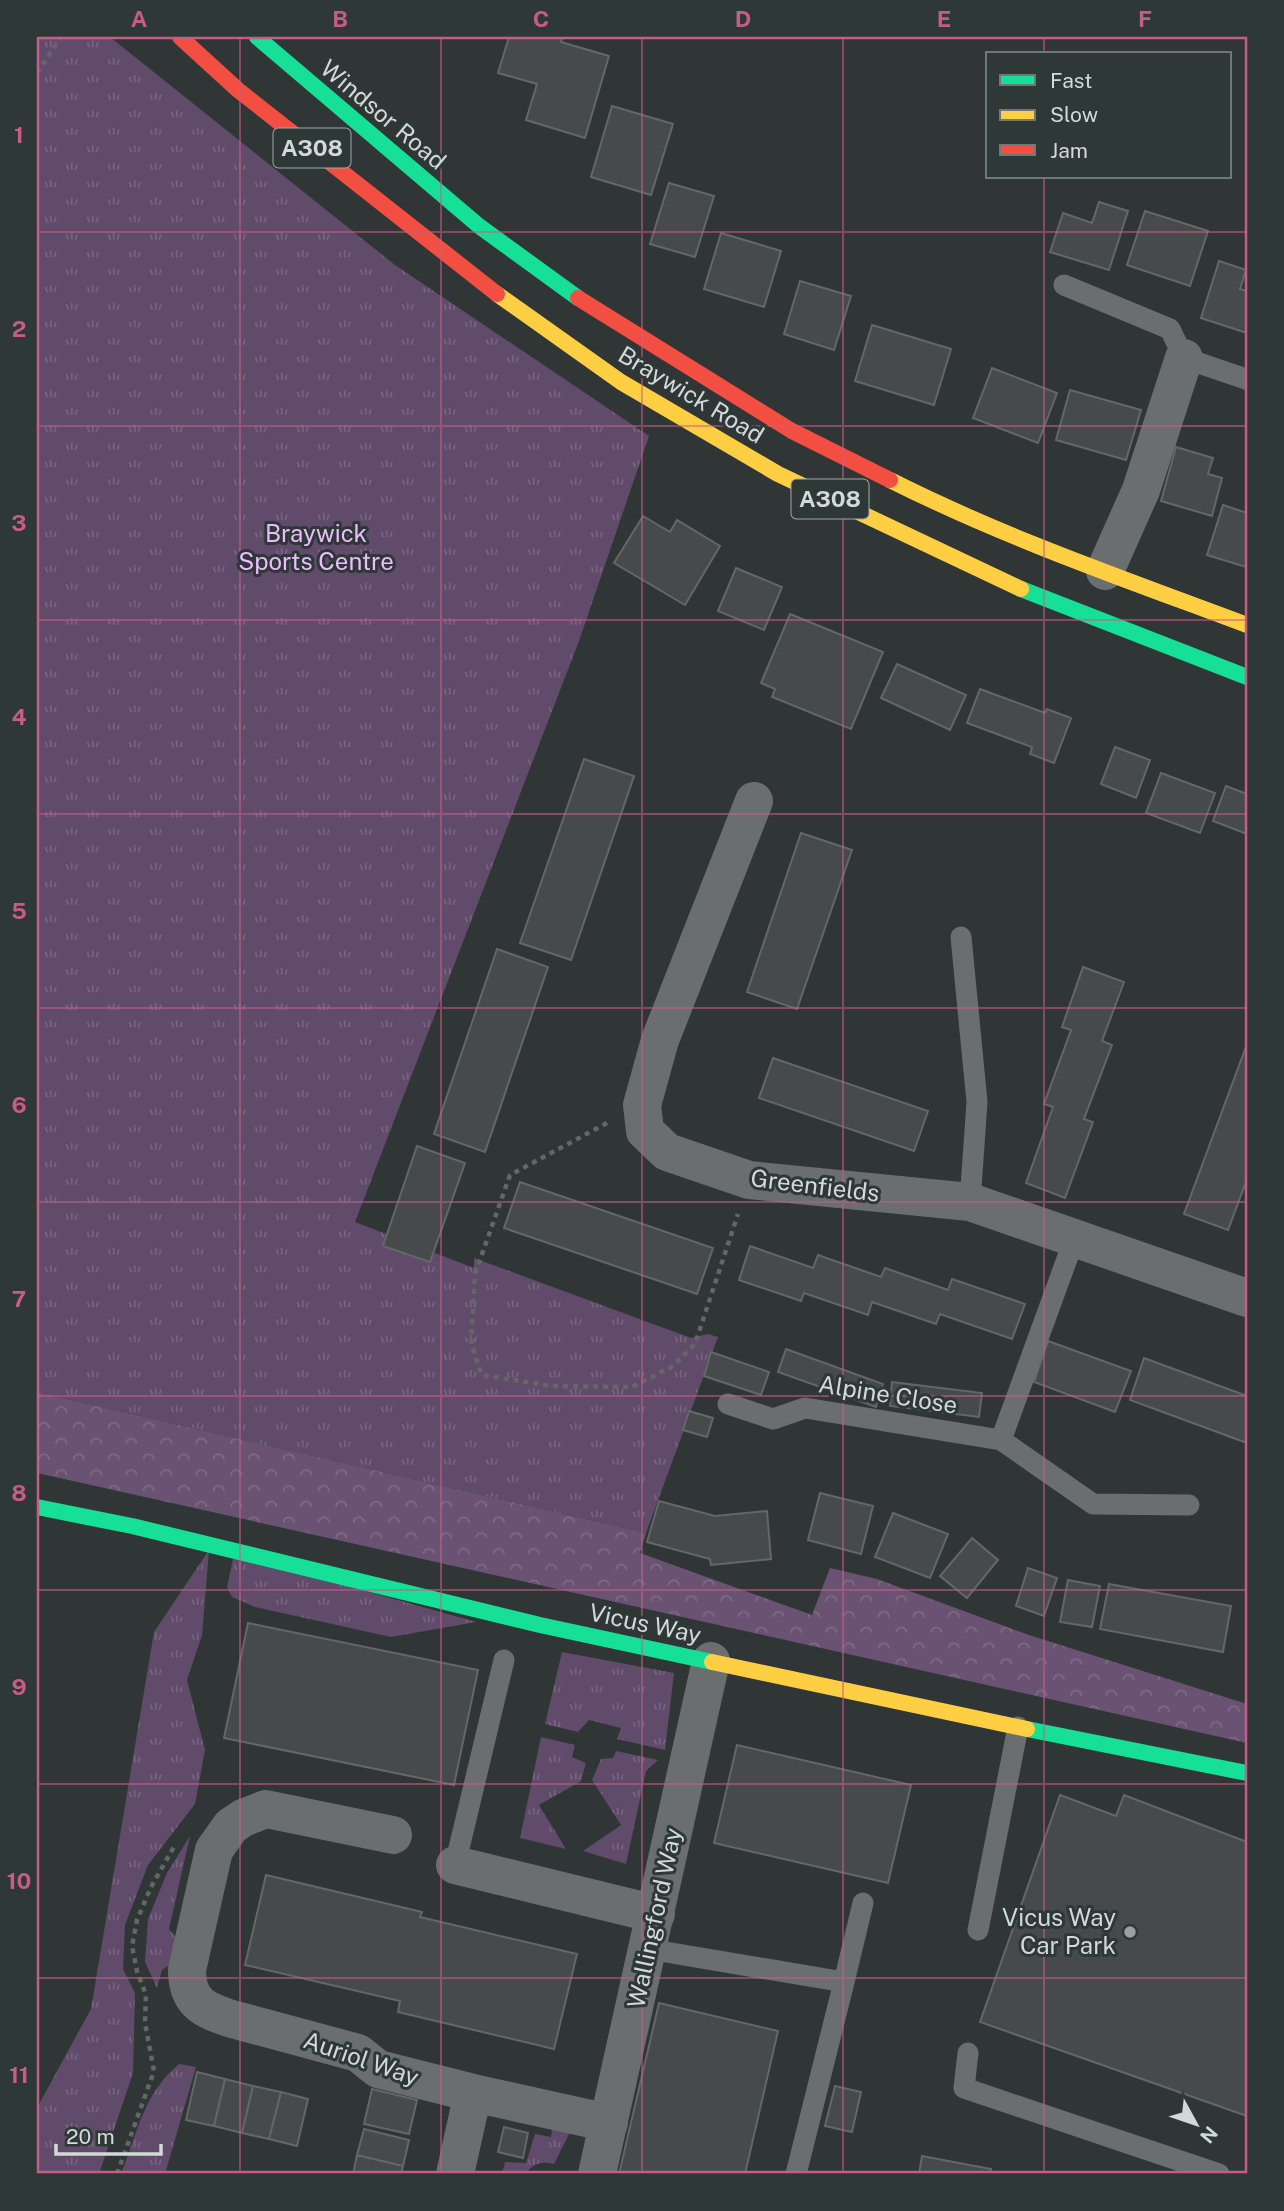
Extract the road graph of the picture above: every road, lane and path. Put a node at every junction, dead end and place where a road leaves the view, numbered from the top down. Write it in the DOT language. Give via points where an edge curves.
graph roads {
  1 [pos="61,37"];
  2 [pos="180,37"];
  3 [pos="257,37"];
  4 [pos="37,73"];
  5 [pos="479,226"];
  6 [pos="1064,285"];
  7 [pos="1184,358"];
  8 [pos="1246,379"];
  9 [pos="1105,571"];
  10 [pos="1247,625"];
  11 [pos="1247,677"];
  12 [pos="754,801"];
  13 [pos="961,937"];
  14 [pos="642,1105"];
  15 [pos="749,1180"];
  16 [pos="970,1202"];
  17 [pos="1075,1237"];
  18 [pos="1247,1298"];
  19 [pos="728,1404"];
  20 [pos="1001,1440"];
  21 [pos="1189,1505"];
  22 [pos="37,1507"];
  23 [pos="504,1660"];
  24 [pos="711,1661"];
  25 [pos="1018,1727"];
  26 [pos="1247,1773"];
  27 [pos="393,1835"];
  28 [pos="455,1865"];
  29 [pos="863,1903"];
  30 [pos="978,1930"];
  31 [pos="652,1932"];
  32 [pos="844,1982"];
  33 [pos="968,2053"];
  34 [pos="473,2094"];
  35 [pos="609,2123"];
  36 [pos="456,2174"];
  37 [pos="597,2174"];
  38 [pos="796,2174"];
  39 [pos="1219,2174"];
  1 -- 4 [label="path"];
  2 -- 11 [label="main road, Braywick Road / A308" via="238,90 447,255 621,382 814,491 1022,589"];
  3 -- 5 [label="main road, Windsor Road / A308"];
  5 -- 9 [label="main road, Braywick Road / A308" via="595,310 792,431 934,502"];
  6 -- 7 [label="lane" via="1170,329"];
  7 -- 8 [label="lane"];
  7 -- 9 [label="street" via="1141,490"];
  9 -- 10 [label="main road, Braywick Road / A308"];
  12 -- 14 [label="street" via="660,1040"];
  13 -- 16 [label="lane" via="977,1102"];
  14 -- 15 [label="street, Greenfields" via="645,1131 667,1152"];
  14 -- 15 [label="path" via="510,1175 475,1274 471,1344 482,1375 552,1386 632,1387 673,1366 695,1345"];
  15 -- 16 [label="street, Greenfields"];
  16 -- 17 [label="street, Greenfields"];
  17 -- 18 [label="street, Greenfields"];
  17 -- 20 [label="lane"];
  19 -- 20 [label="lane, Alpine Close" via="773,1419 806,1408"];
  20 -- 21 [label="lane, Alpine Close" via="1093,1504"];
  22 -- 24 [label="main road, Vicus Way"];
  23 -- 28 [label="lane"];
  24 -- 25 [label="main road, Vicus Way"];
  24 -- 31 [label="street, Wallingford Way"];
  25 -- 26 [label="main road, Vicus Way"];
  25 -- 30 [label="lane"];
  27 -- 34 [label="street, Auriol Way" via="266,1809 231,1826 214,1850 187,1970 189,1990 198,2004 232,2020 358,2053 377,2069"];
  28 -- 31 [label="street"];
  29 -- 32 [label="lane"];
  31 -- 32 [label="lane"];
  31 -- 35 [label="street, Wallingford Way"];
  32 -- 38 [label="lane"];
  33 -- 39 [label="lane" via="964,2088"];
  34 -- 35 [label="street, Auriol Way"];
  34 -- 36 [label="street"];
  35 -- 37 [label="street, Wallingford Way"];
}
